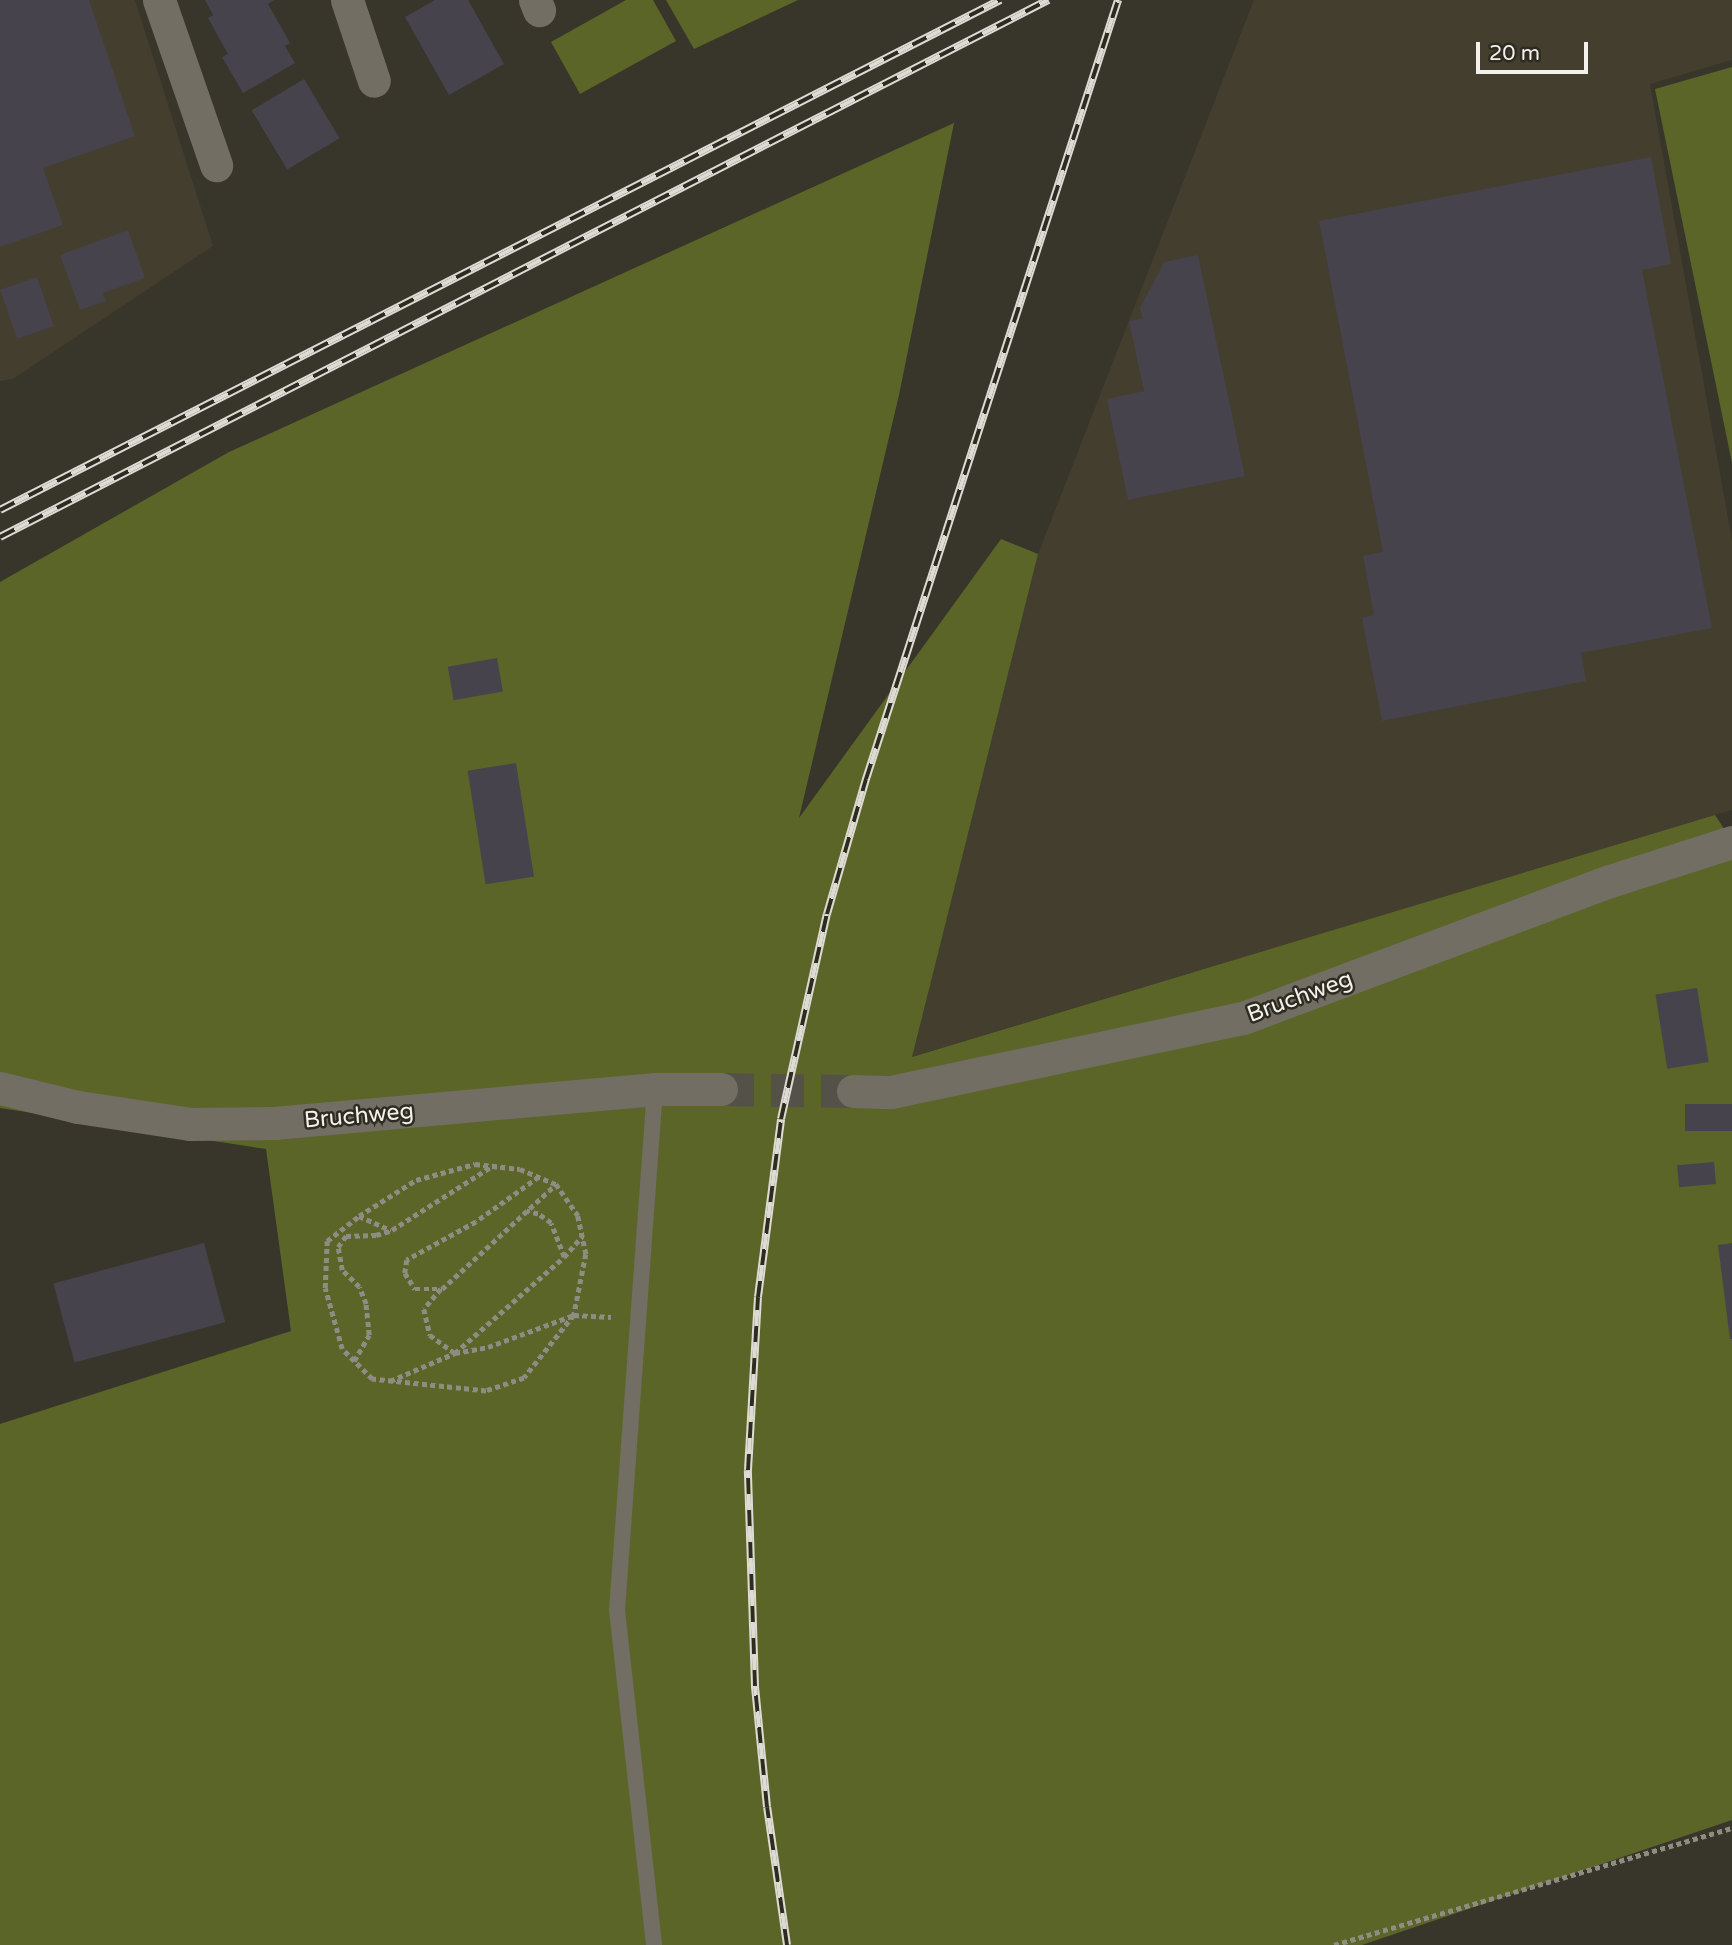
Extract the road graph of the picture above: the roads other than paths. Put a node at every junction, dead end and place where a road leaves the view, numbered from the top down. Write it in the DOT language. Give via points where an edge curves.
graph roads {
  1 [pos="159,0"];
  2 [pos="347,0"];
  3 [pos="374,81"];
  4 [pos="216,165"];
  5 [pos="1732,842"];
  6 [pos="0,1088"];
  7 [pos="655,1089"];
  8 [pos="721,1089"];
  9 [pos="853,1091"];
  10 [pos="654,1945"];
  1 -- 4 [label="street"];
  2 -- 3 [label="street"];
  5 -- 9 [label="street, Bruchweg" via="1610,881 1243,1018 891,1092"];
  6 -- 7 [label="street, Bruchweg" via="78,1107 190,1124 274,1123"];
  7 -- 8 [label="street, Bruchweg"];
  7 -- 10 [label="lane" via="617,1610"];
}
